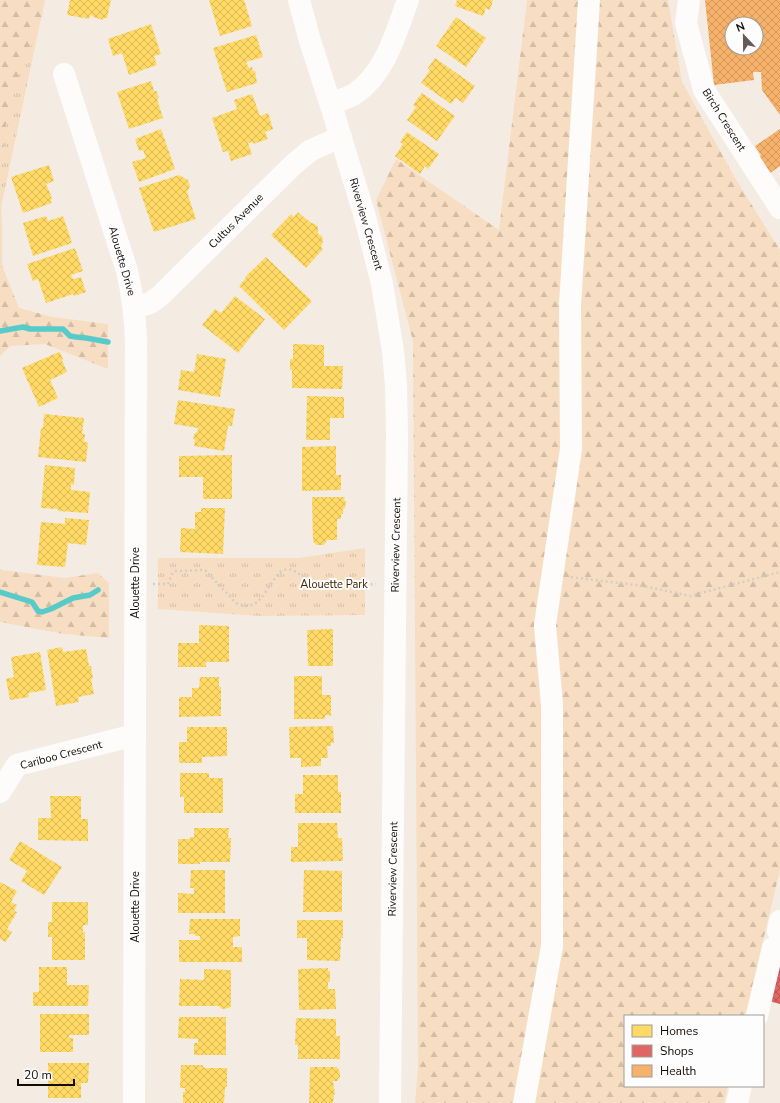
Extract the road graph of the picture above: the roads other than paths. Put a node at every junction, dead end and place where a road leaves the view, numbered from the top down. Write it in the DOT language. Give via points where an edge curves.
graph roads {
  1 [pos="299,0"];
  2 [pos="408,0"];
  3 [pos="589,0"];
  4 [pos="689,0"];
  5 [pos="64,74"];
  6 [pos="330,104"];
  7 [pos="341,137"];
  8 [pos="780,208"];
  9 [pos="134,308"];
  10 [pos="135,735"];
  11 [pos="0,792"];
  12 [pos="777,933"];
  13 [pos="757,1015"];
  14 [pos="741,1087"];
  15 [pos="134,1103"];
  16 [pos="390,1103"];
  17 [pos="524,1103"];
  18 [pos="737,1103"];
  1 -- 6 [label="street, Riverview Crescent"];
  2 -- 6 [label="street" via="380,68 365,86 354,94"];
  3 -- 17 [label="street" via="570,305 571,449 545,625 552,705 552,946"];
  4 -- 8 [label="street, Birch Crescent" via="686,23 704,90"];
  5 -- 9 [label="street, Alouette Drive" via="127,271"];
  6 -- 7 [label="street, Riverview Crescent"];
  7 -- 9 [label="street, Cultus Avenue" via="311,150 294,164 160,296 150,303"];
  7 -- 16 [label="street, Riverview Crescent" via="382,284 396,385"];
  9 -- 10 [label="street, Alouette Drive"];
  10 -- 11 [label="street, Cariboo Crescent" via="17,765"];
  10 -- 15 [label="street, Alouette Drive"];
  12 -- 13 [label="street"];
  14 -- 18 [label="street"];
}
